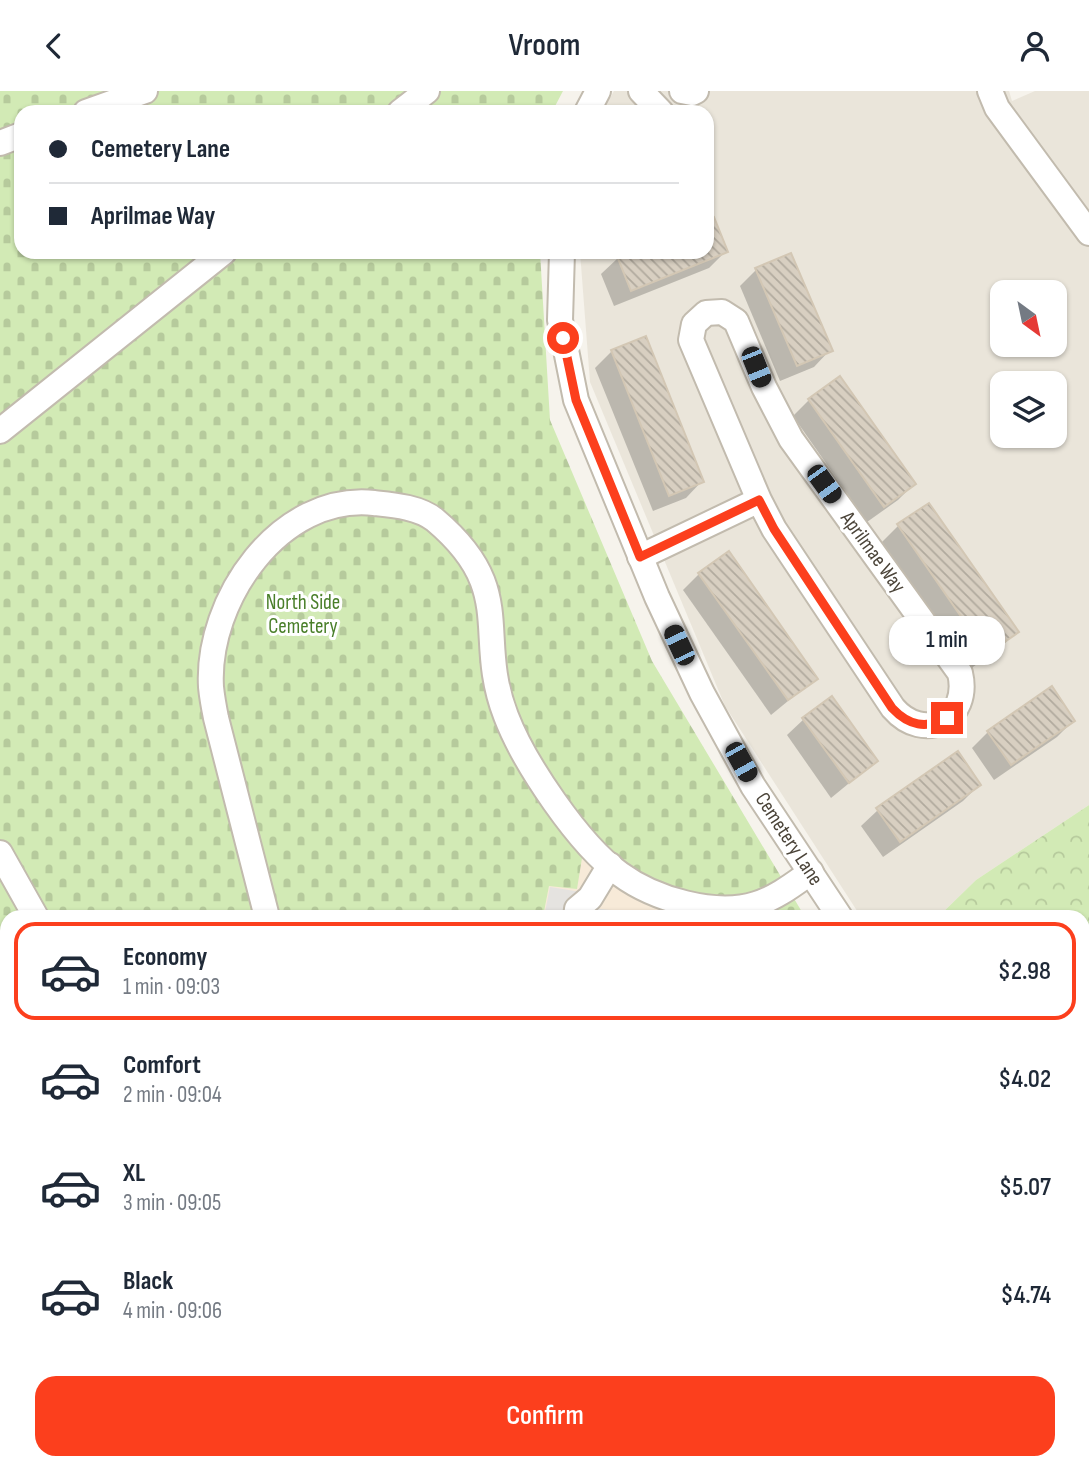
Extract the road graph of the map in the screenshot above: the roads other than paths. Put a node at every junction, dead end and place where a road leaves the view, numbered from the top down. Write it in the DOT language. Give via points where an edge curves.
graph roads {
  1 [pos="145,91"];
  2 [pos="427,91"];
  3 [pos="641,91"];
  4 [pos="682,91"];
  5 [pos="696,91"];
  6 [pos="990,91"];
  7 [pos="106,105"];
  8 [pos="409,105"];
  9 [pos="654,105"];
  10 [pos="1089,233"];
  11 [pos="216,259"];
  12 [pos="562,259"];
  13 [pos="0,431"];
  14 [pos="759,500"];
  15 [pos="640,557"];
  16 [pos="0,853"];
  17 [pos="610,865"];
  18 [pos="811,872"];
  19 [pos="32,910"];
  20 [pos="265,910"];
  21 [pos="577,910"];
  22 [pos="835,910"];
  1 -- 7 [label="street"];
  2 -- 8 [label="street"];
  3 -- 9 [label="street"];
  4 -- 5 [label="street"];
  6 -- 10 [label="street" via="997,108"];
  11 -- 13 [label="street"];
  12 -- 15 [label="street, Cemetery Lane" via="560,320 576,400"];
  14 -- 14 [label="street, Aprilmae Way" via="892,708 912,723 936,724 947,718 961,697 960,673 791,439 736,321 722,312 706,313 694,324 691,340"];
  14 -- 15 [label="street"];
  15 -- 18 [label="street, Cemetery Lane" via="702,693 753,786"];
  16 -- 19 [label="street"];
  17 -- 18 [label="street" via="656,892 724,909 756,905"];
  17 -- 20 [label="street" via="542,783 513,733 495,679 490,598 480,571 432,517 399,505 363,501 327,507 290,525 256,558 233,591 217,638 211,685 216,718"];
  17 -- 21 [label="street"];
  18 -- 22 [label="street, Cemetery Lane"];
}
